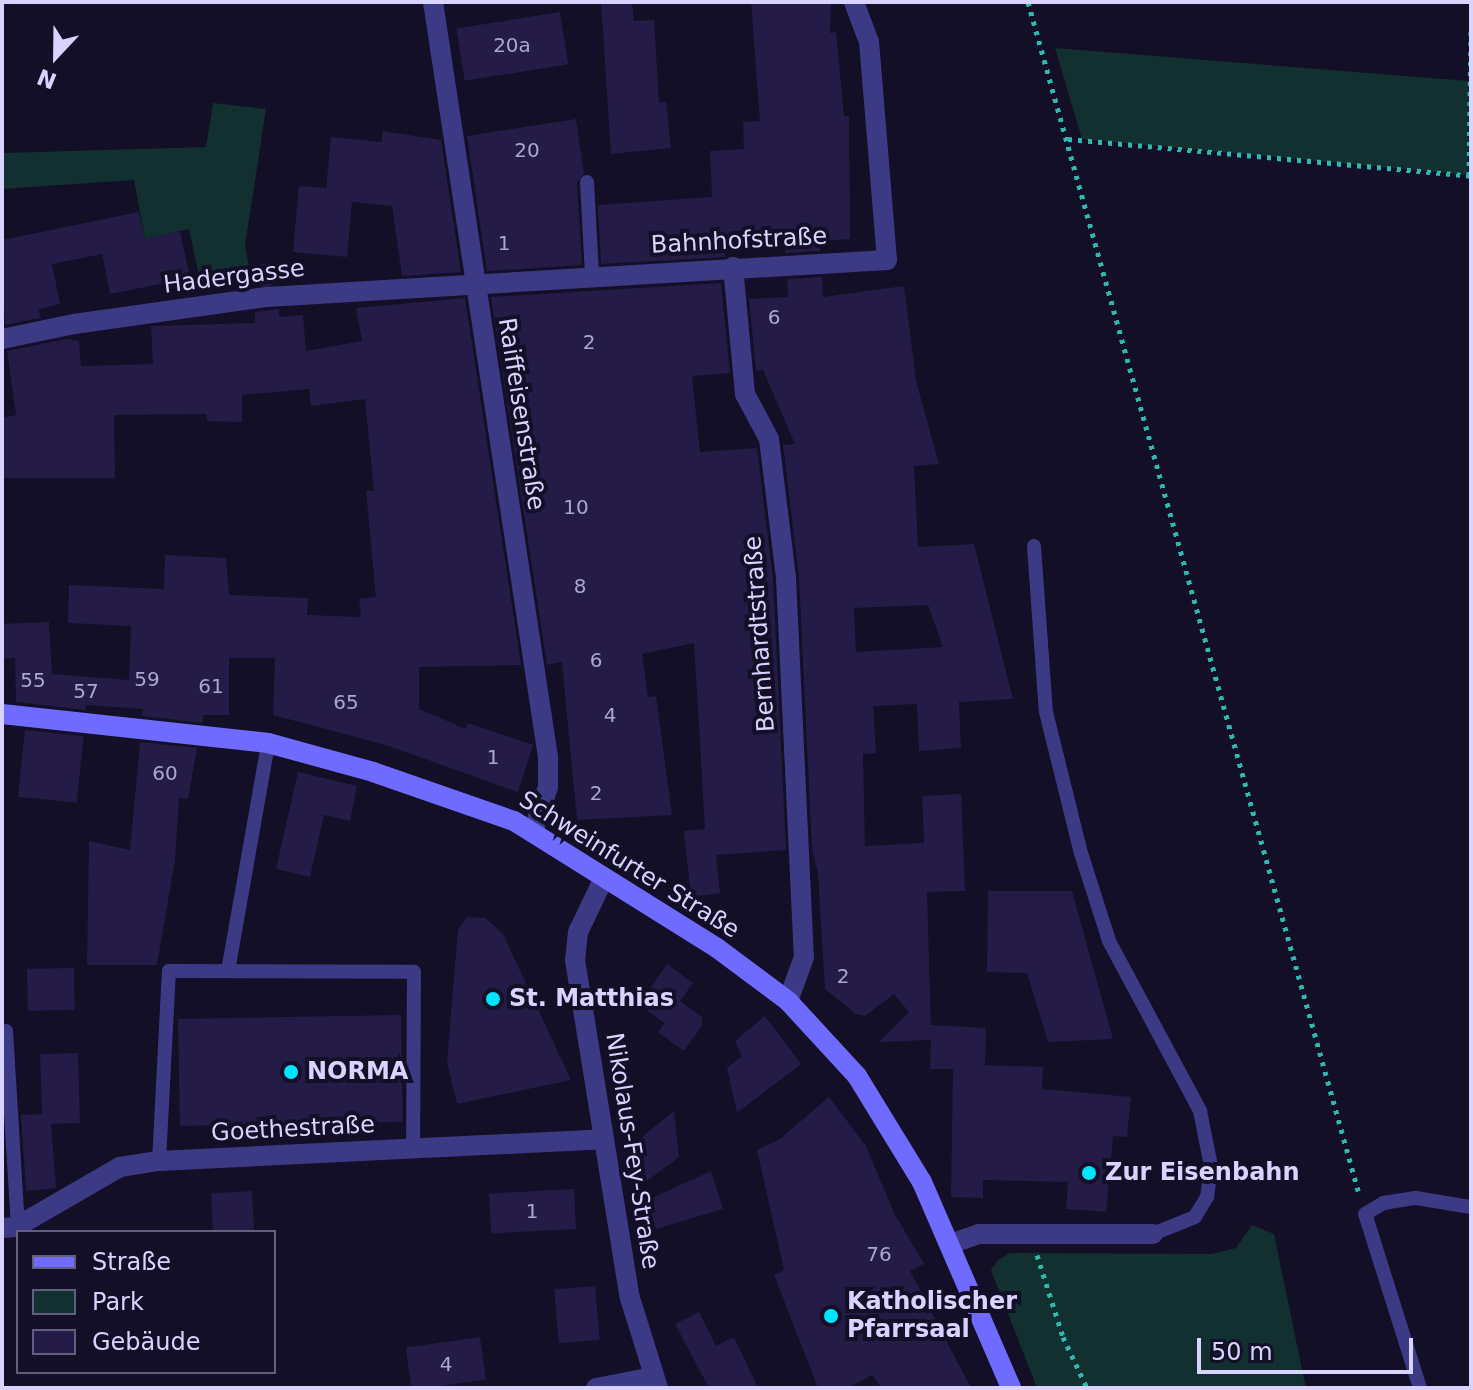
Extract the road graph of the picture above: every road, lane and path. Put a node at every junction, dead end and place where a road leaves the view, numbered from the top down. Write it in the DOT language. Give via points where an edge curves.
graph roads {
  1 [pos="433,2"];
  2 [pos="854,2"];
  3 [pos="1028,2"];
  4 [pos="1471,28"];
  5 [pos="1068,139"];
  6 [pos="1470,176"];
  7 [pos="587,182"];
  8 [pos="733,267"];
  9 [pos="592,274"];
  10 [pos="474,284"];
  11 [pos="2,339"];
  12 [pos="1034,546"];
  13 [pos="2,714"];
  14 [pos="268,743"];
  15 [pos="533,832"];
  16 [pos="604,878"];
  17 [pos="228,971"];
  18 [pos="788,1001"];
  19 [pos="6,1031"];
  20 [pos="603,1139"];
  21 [pos="413,1149"];
  22 [pos="159,1161"];
  23 [pos="1471,1207"];
  24 [pos="1365,1214"];
  25 [pos="10,1227"];
  26 [pos="1035,1234"];
  27 [pos="1153,1234"];
  28 [pos="950,1244"];
  29 [pos="656,1383"];
  30 [pos="596,1388"];
  31 [pos="1011,1388"];
  32 [pos="1087,1388"];
  33 [pos="1420,1388"];
  1 -- 10 [label="street, Raiffeisenstraße"];
  2 -- 8 [label="street, Bahnhofstraße" via="869,42 887,260"];
  3 -- 5 [label="path"];
  4 -- 6 [label="path"];
  5 -- 6 [label="path"];
  5 -- 24 [label="path"];
  7 -- 9 [label="lane"];
  8 -- 9 [label="street, Bahnhofstraße"];
  8 -- 18 [label="street, Bernhardtstraße" via="745,394 769,439 786,578 804,957"];
  9 -- 10 [label="street, Bahnhofstraße"];
  10 -- 11 [label="street, Hadergasse" via="267,297"];
  10 -- 15 [label="street, Raiffeisenstraße" via="548,757 548,787"];
  12 -- 27 [label="lane" via="1046,712 1081,853 1109,941 1200,1111 1211,1166 1207,1197 1195,1217"];
  13 -- 14 [label="street, Schweinfurter Straße"];
  14 -- 15 [label="street, Schweinfurter Straße" via="481,808"];
  14 -- 17 [label="lane"];
  15 -- 16 [label="street, Schweinfurter Straße"];
  16 -- 18 [label="street, Schweinfurter Straße"];
  16 -- 20 [label="street, Nikolaus-Fey-Straße" via="578,932 575,960"];
  17 -- 21 [label="lane" via="414,972"];
  17 -- 22 [label="lane" via="169,971"];
  18 -- 28 [label="street, Schweinfurter Straße" via="823,1034 873,1099"];
  19 -- 25 [label="lane"];
  20 -- 21 [label="street, Goethestraße"];
  20 -- 29 [label="street, Nikolaus-Fey-Straße" via="630,1298"];
  21 -- 22 [label="street, Goethestraße"];
  22 -- 25 [label="street, Goethestraße" via="120,1167"];
  23 -- 24 [label="lane" via="1416,1198 1383,1203"];
  24 -- 33 [label="lane"];
  26 -- 27 [label="street"];
  26 -- 28 [label="street" via="979,1234"];
  26 -- 32 [label="path" via="1048,1294"];
  28 -- 31 [label="street, Schweinfurter Straße"];
  29 -- 30 [label="street"];
}
